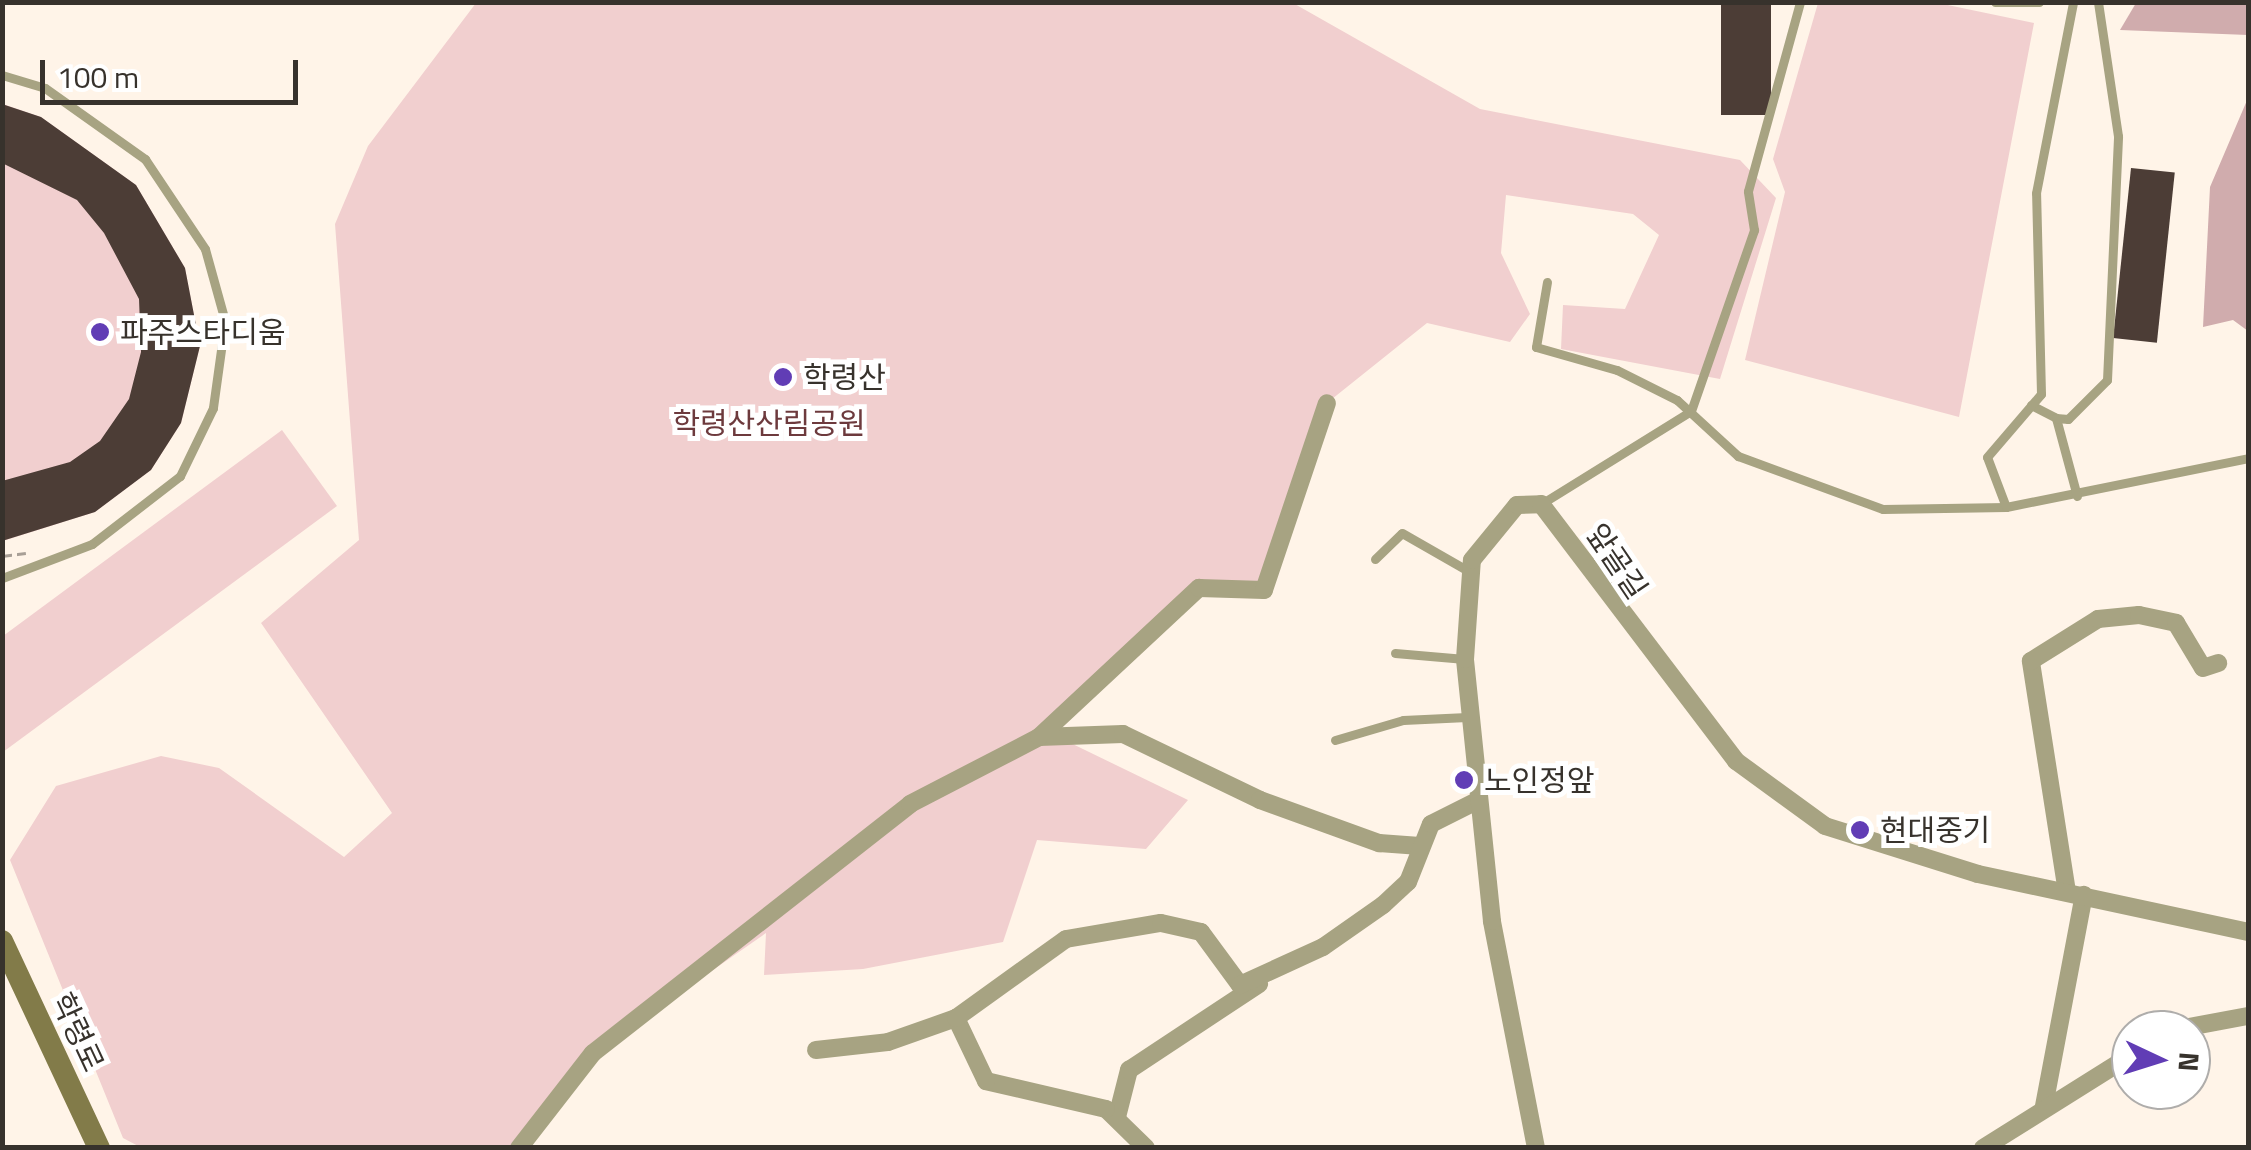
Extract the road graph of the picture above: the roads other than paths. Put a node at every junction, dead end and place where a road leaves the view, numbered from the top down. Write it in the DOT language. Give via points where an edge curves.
graph roads {
  1 [pos="1800,2"];
  2 [pos="1995,2"];
  3 [pos="2039,2"];
  4 [pos="2073,2"];
  5 [pos="2098,2"];
  6 [pos="2,75"];
  7 [pos="1546,282"];
  8 [pos="1326,402"];
  9 [pos="2031,406"];
  10 [pos="1691,411"];
  11 [pos="2056,418"];
  12 [pos="2248,458"];
  13 [pos="2077,496"];
  14 [pos="1541,504"];
  15 [pos="2006,507"];
  16 [pos="1375,559"];
  17 [pos="1470,572"];
  18 [pos="2,578"];
  19 [pos="1395,652"];
  20 [pos="1465,659"];
  21 [pos="2218,663"];
  22 [pos="1467,717"];
  23 [pos="1038,738"];
  24 [pos="1335,740"];
  25 [pos="1474,802"];
  26 [pos="1420,846"];
  27 [pos="2076,894"];
  28 [pos="2248,932"];
  29 [pos="2,941"];
  30 [pos="1292,963"];
  31 [pos="2248,1016"];
  32 [pos="956,1018"];
  33 [pos="2211,1023"];
  34 [pos="816,1050"];
  35 [pos="2111,1066"];
  36 [pos="2044,1106"];
  37 [pos="1117,1117"];
  38 [pos="99,1148"];
  39 [pos="519,1148"];
  40 [pos="1146,1148"];
  41 [pos="1536,1148"];
  42 [pos="1983,1148"];
  1 -- 10 [label="lane" via="1748,191 1754,230"];
  2 -- 3 [label="lane"];
  4 -- 9 [label="lane" via="2036,194 2041,394"];
  5 -- 11 [label="lane" via="2118,136 2107,380 2068,419"];
  6 -- 18 [label="lane" via="45,88 145,159 205,249 225,322 213,408 180,476 92,544"];
  7 -- 10 [label="lane" via="1536,347 1617,370"];
  8 -- 23 [label="street" via="1264,590 1199,588"];
  9 -- 11 [label="lane"];
  9 -- 15 [label="lane" via="1986,457"];
  10 -- 14 [label="lane"];
  10 -- 15 [label="lane" via="1738,456 1882,509"];
  11 -- 13 [label="lane"];
  12 -- 13 [label="lane"];
  13 -- 15 [label="lane"];
  14 -- 17 [label="street" via="1516,505"];
  14 -- 27 [label="street, 앞골길" via="1736,761 1780,797 1825,826 1896,851"];
  16 -- 17 [label="lane" via="1402,533"];
  17 -- 20 [label="street"];
  19 -- 20 [label="lane"];
  20 -- 22 [label="street"];
  21 -- 27 [label="street" via="2203,668 2176,623 2139,615 2098,619 2031,661"];
  22 -- 24 [label="lane" via="1404,720"];
  22 -- 25 [label="street"];
  23 -- 26 [label="street" via="1123,734 1260,800 1379,843"];
  23 -- 39 [label="street" via="910,804 593,1052"];
  25 -- 26 [label="street" via="1430,824"];
  25 -- 41 [label="street"];
  26 -- 30 [label="street" via="1395,894"];
  27 -- 28 [label="street, 앞골길"];
  27 -- 36 [label="street"];
  29 -- 38 [label="street, 학령로"];
  30 -- 32 [label="street" via="1240,985 1201,932 1162,922 1066,939"];
  30 -- 37 [label="street" via="1129,1070"];
  31 -- 33 [label="street"];
  32 -- 34 [label="street" via="888,1042"];
  32 -- 37 [label="street" via="986,1081"];
  35 -- 36 [label="street"];
  36 -- 42 [label="street"];
  37 -- 40 [label="street"];
}
